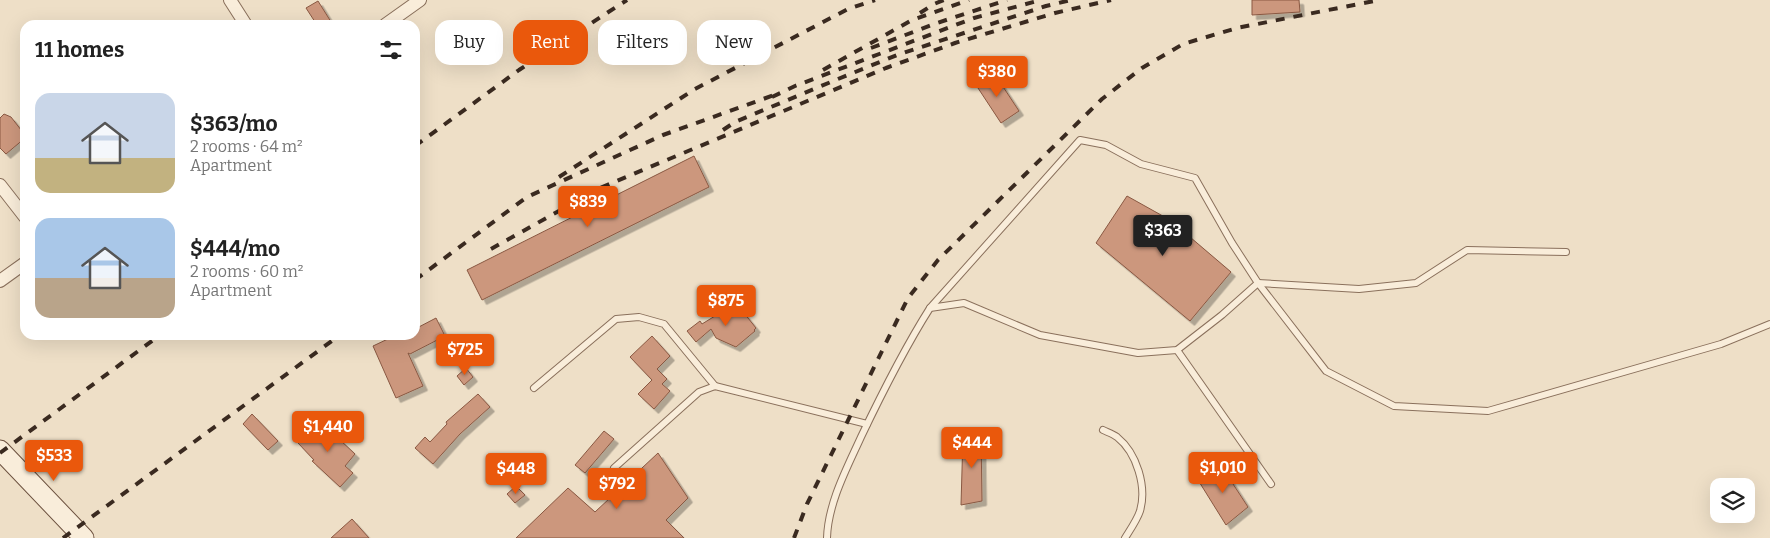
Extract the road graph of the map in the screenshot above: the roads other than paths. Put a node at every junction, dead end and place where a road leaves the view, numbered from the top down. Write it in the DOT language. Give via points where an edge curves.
graph roads {
  1 [pos="230,0"];
  2 [pos="420,0"];
  3 [pos="243,20"];
  4 [pos="392,20"];
  5 [pos="0,185"];
  6 [pos="20,211"];
  7 [pos="1566,252"];
  8 [pos="20,267"];
  9 [pos="0,282"];
  10 [pos="1258,283"];
  11 [pos="930,308"];
  12 [pos="1770,324"];
  13 [pos="1177,350"];
  14 [pos="715,386"];
  15 [pos="534,388"];
  16 [pos="867,424"];
  17 [pos="1103,430"];
  18 [pos="0,450"];
  19 [pos="614,468"];
  20 [pos="1272,484"];
  21 [pos="84,538"];
  22 [pos="827,538"];
  23 [pos="1124,538"];
  1 -- 3 [label="street"];
  2 -- 4 [label="street"];
  5 -- 6 [label="street"];
  7 -- 10 [label="lane" via="1467,250 1416,283 1359,289"];
  8 -- 9 [label="street"];
  10 -- 11 [label="lane" via="1195,178 1141,164 1106,145 1080,140"];
  10 -- 12 [label="lane" via="1326,371 1394,406 1488,411 1721,344"];
  10 -- 13 [label="lane"];
  11 -- 13 [label="lane" via="964,303 1040,335 1138,352"];
  11 -- 16 [label="lane"];
  13 -- 20 [label="lane"];
  14 -- 15 [label="lane" via="664,324 639,317 616,319"];
  14 -- 16 [label="lane"];
  14 -- 19 [label="lane" via="699,392"];
  16 -- 22 [label="lane" via="832,508"];
  17 -- 23 [label="lane" via="1117,438 1131,455 1142,478 1139,512"];
  18 -- 21 [label="street"];
}
